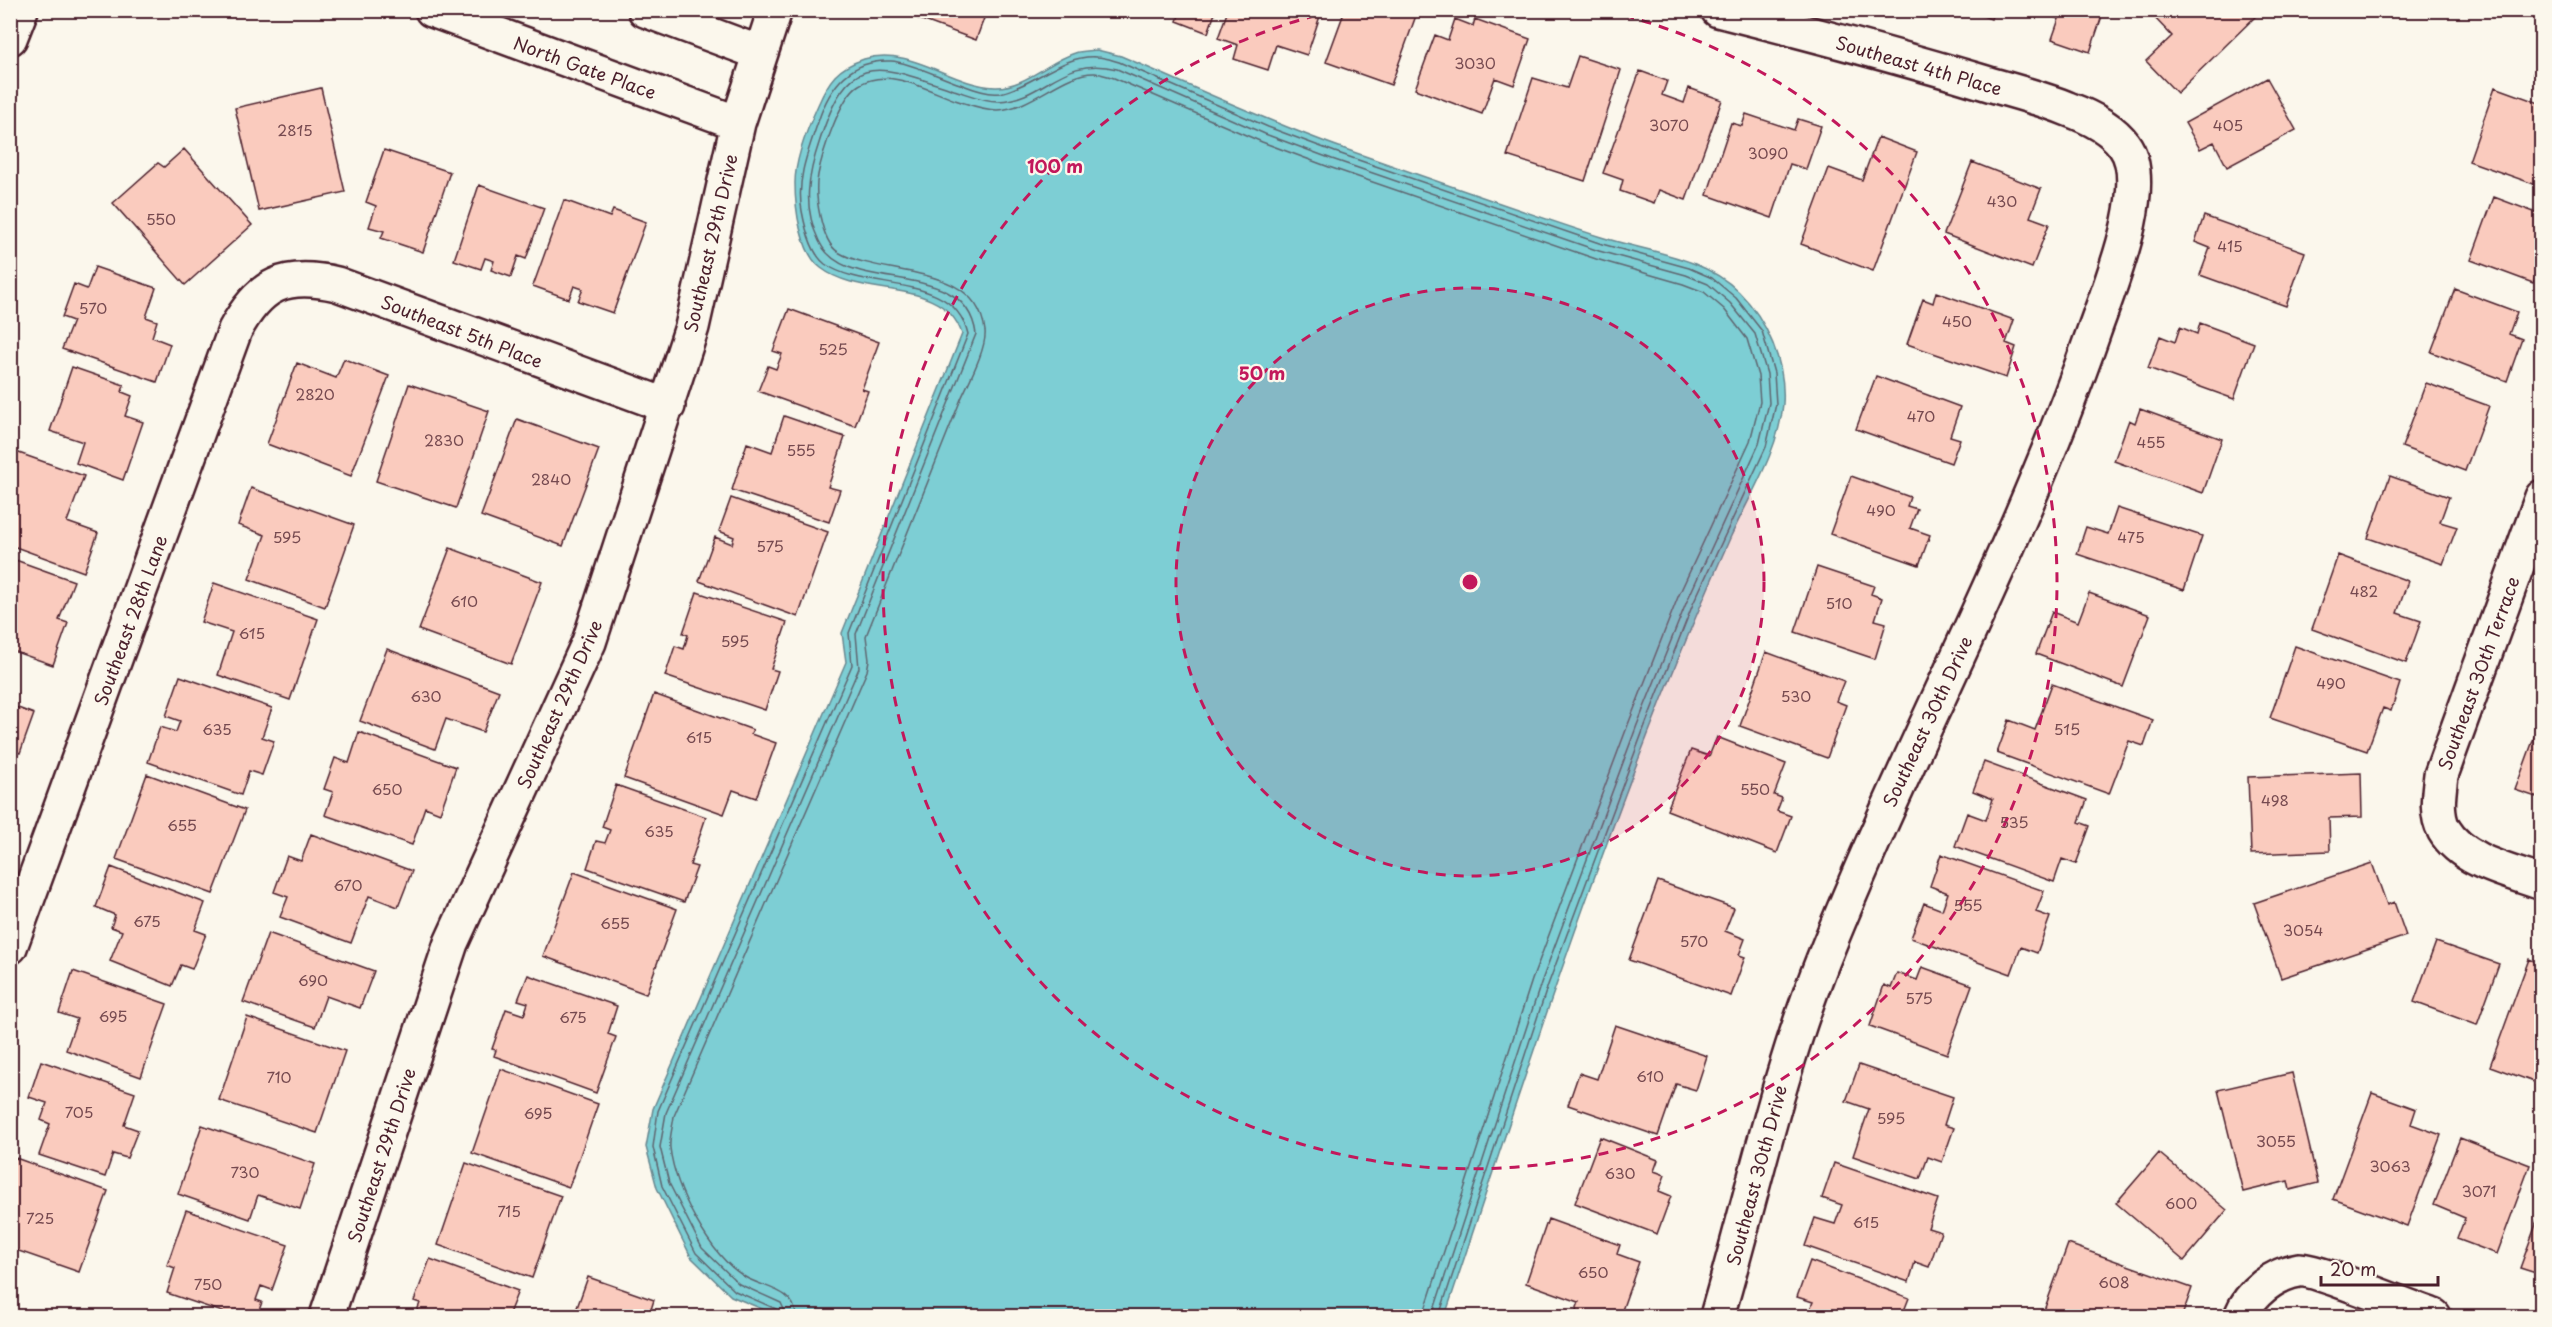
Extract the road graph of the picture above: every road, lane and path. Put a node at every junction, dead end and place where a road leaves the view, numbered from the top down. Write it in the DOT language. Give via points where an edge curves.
graph roads {
  1 [pos="21,10"];
  2 [pos="432,10"];
  3 [pos="645,10"];
  4 [pos="775,10"];
  5 [pos="1718,10"];
  6 [pos="10,38"];
  7 [pos="760,53"];
  8 [pos="738,123"];
  9 [pos="2115,135"];
  10 [pos="256,297"];
  11 [pos="668,406"];
  12 [pos="2541,497"];
  13 [pos="2541,883"];
  14 [pos="10,947"];
  15 [pos="327,1317"];
  16 [pos="1717,1317"];
  17 [pos="2241,1317"];
  18 [pos="2434,1317"];
  1 -- 6 [label="street"];
  2 -- 8 [label="street, North Gate Place"];
  3 -- 7 [label="street"];
  4 -- 7 [label="street, Southeast 29th Drive"];
  5 -- 9 [label="street, Southeast 4th Place" via="2017,92 2068,109"];
  7 -- 8 [label="street, Southeast 29th Drive"];
  8 -- 11 [label="street, Southeast 29th Drive" via="692,327"];
  9 -- 16 [label="street, Southeast 30th Drive" via="2131,157 2135,174 2116,266 2034,487 1886,808 1821,964 1774,1102"];
  10 -- 11 [label="street, Southeast 5th Place" via="271,287 300,279 337,284"];
  10 -- 14 [label="street, Southeast 28th Lane" via="235,330"];
  11 -- 15 [label="street, Southeast 29th Drive" via="589,642 451,943"];
  12 -- 13 [label="street, Southeast 30th Terrace" via="2441,775 2438,808 2444,830 2460,847 2480,861"];
  17 -- 18 [label="street" via="2244,1307 2268,1281 2301,1270"];
}
